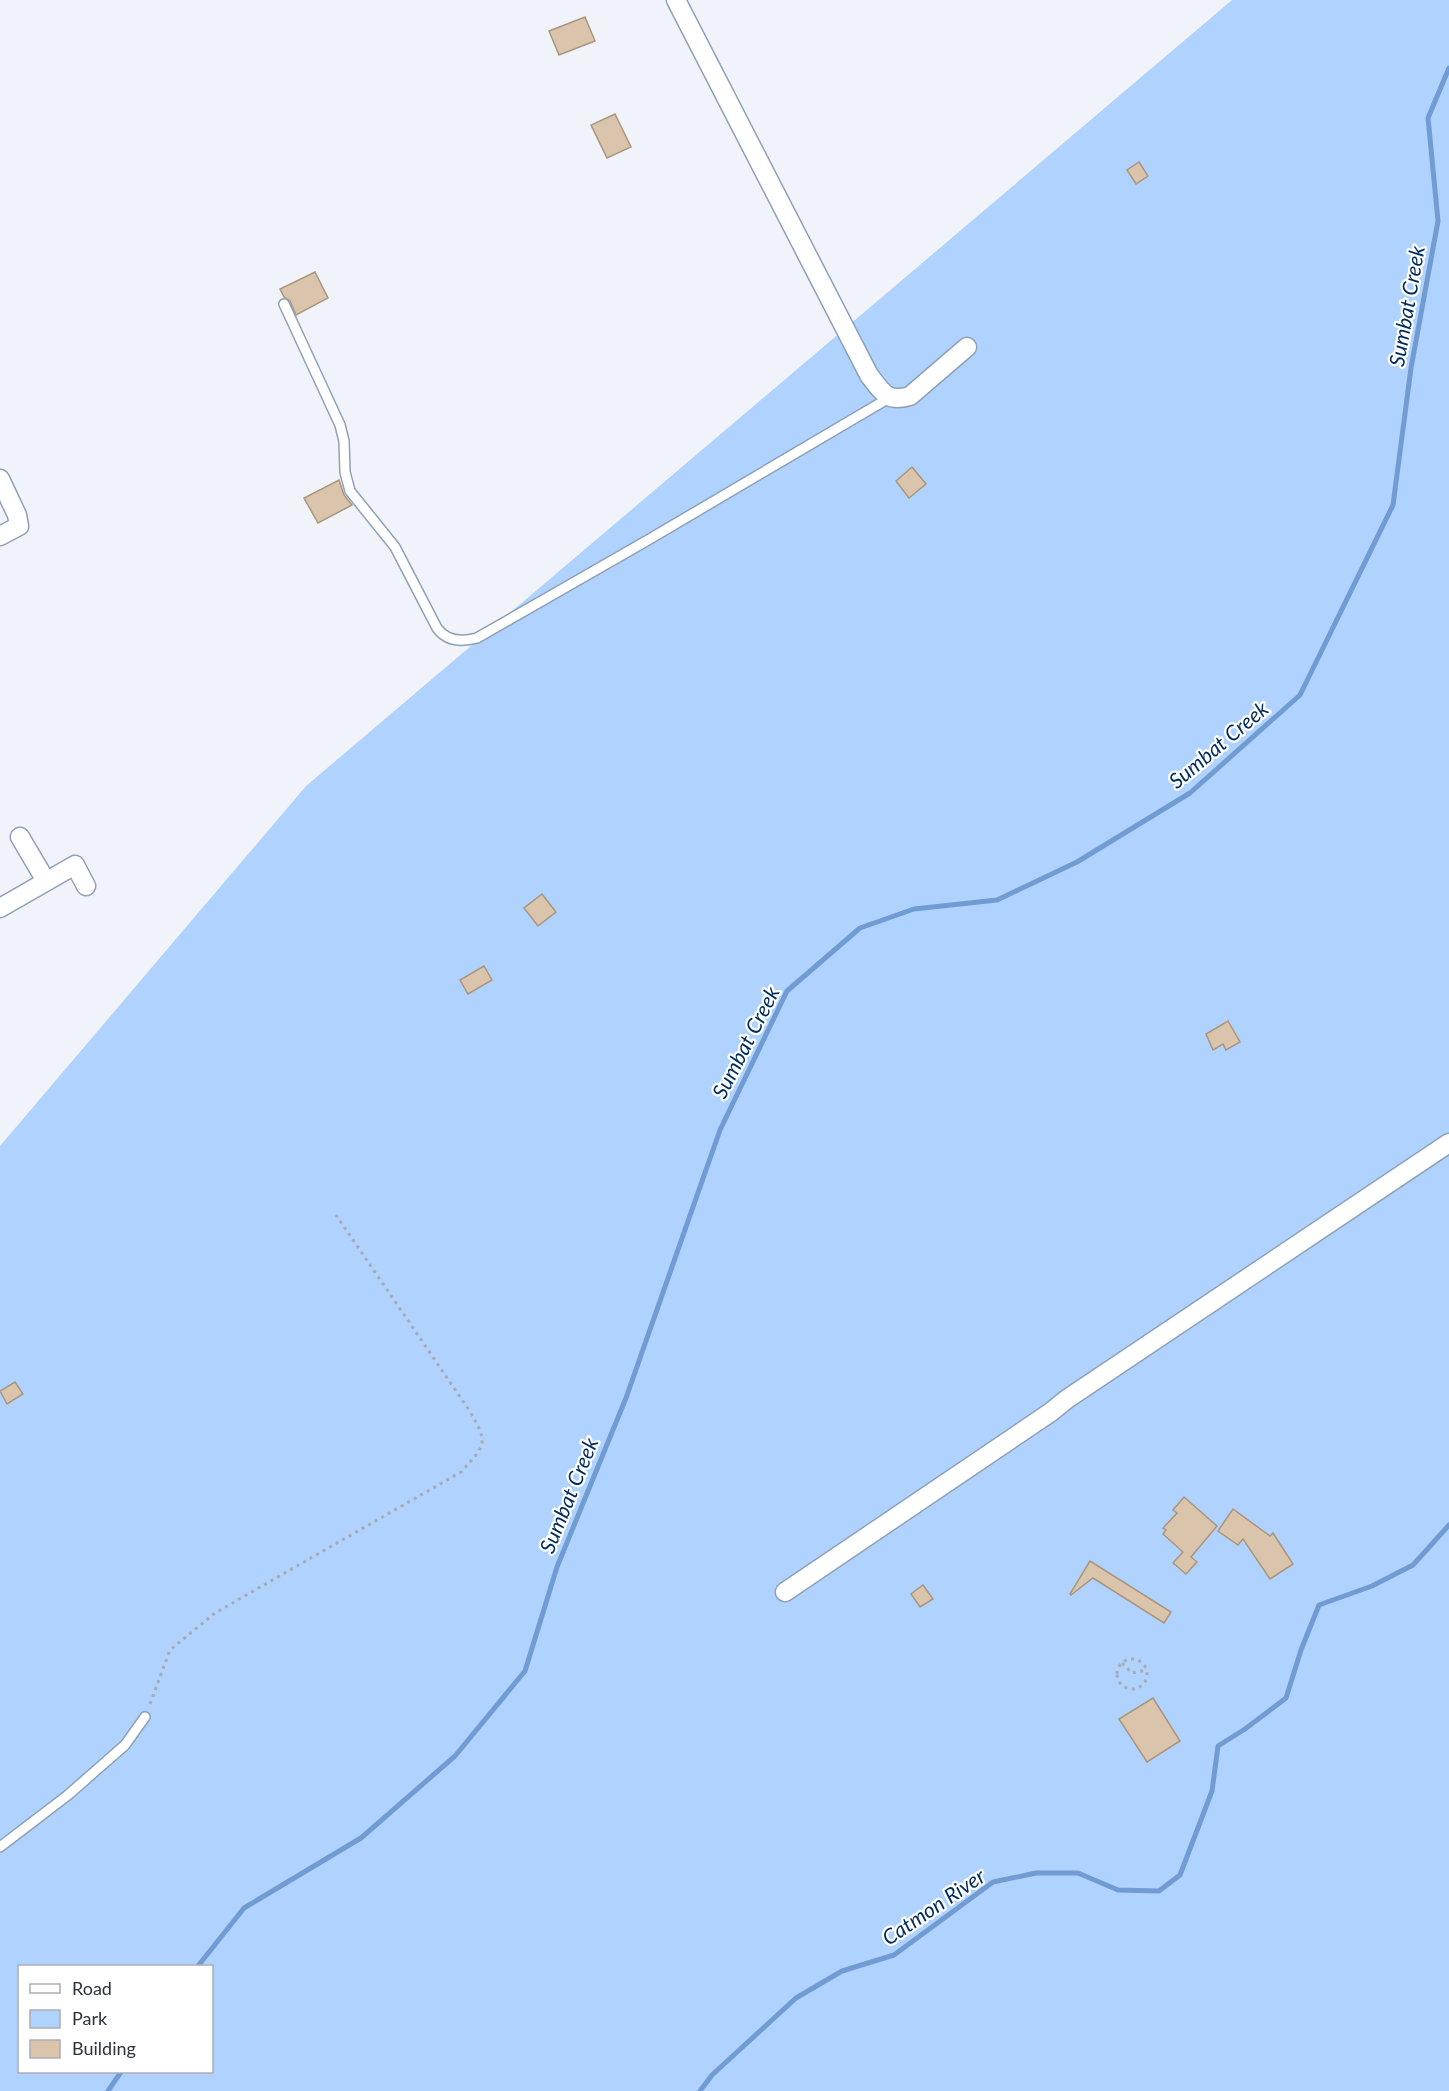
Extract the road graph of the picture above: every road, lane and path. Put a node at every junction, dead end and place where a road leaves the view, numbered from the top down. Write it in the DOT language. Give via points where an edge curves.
graph roads {
  1 [pos="676,0"];
  2 [pos="284,304"];
  3 [pos="967,347"];
  4 [pos="889,398"];
  5 [pos="0,479"];
  6 [pos="0,536"];
  7 [pos="20,837"];
  8 [pos="46,881"];
  9 [pos="86,886"];
  10 [pos="0,908"];
  11 [pos="1449,1143"];
  12 [pos="336,1215"];
  13 [pos="785,1592"];
  14 [pos="1122,1663"];
  15 [pos="1146,1670"];
  16 [pos="145,1717"];
  17 [pos="0,1847"];
  1 -- 4 [label="street" via="869,375"];
  2 -- 4 [label="lane" via="340,425 350,491 395,547 437,628 447,638 458,640 477,638"];
  3 -- 4 [label="street" via="910,396"];
  5 -- 6 [label="street" via="19,526"];
  7 -- 8 [label="street"];
  8 -- 9 [label="street" via="75,864"];
  8 -- 10 [label="street"];
  11 -- 13 [label="street"];
  12 -- 16 [label="path" via="469,1410 482,1431 481,1449 461,1472 215,1613 170,1650"];
  14 -- 15 [label="path" via="1132,1673"];
  14 -- 15 [label="path" via="1136,1660"];
  14 -- 15 [label="path" via="1117,1676 1125,1688 1135,1689 1143,1684"];
  16 -- 17 [label="lane" via="125,1745"];
}
